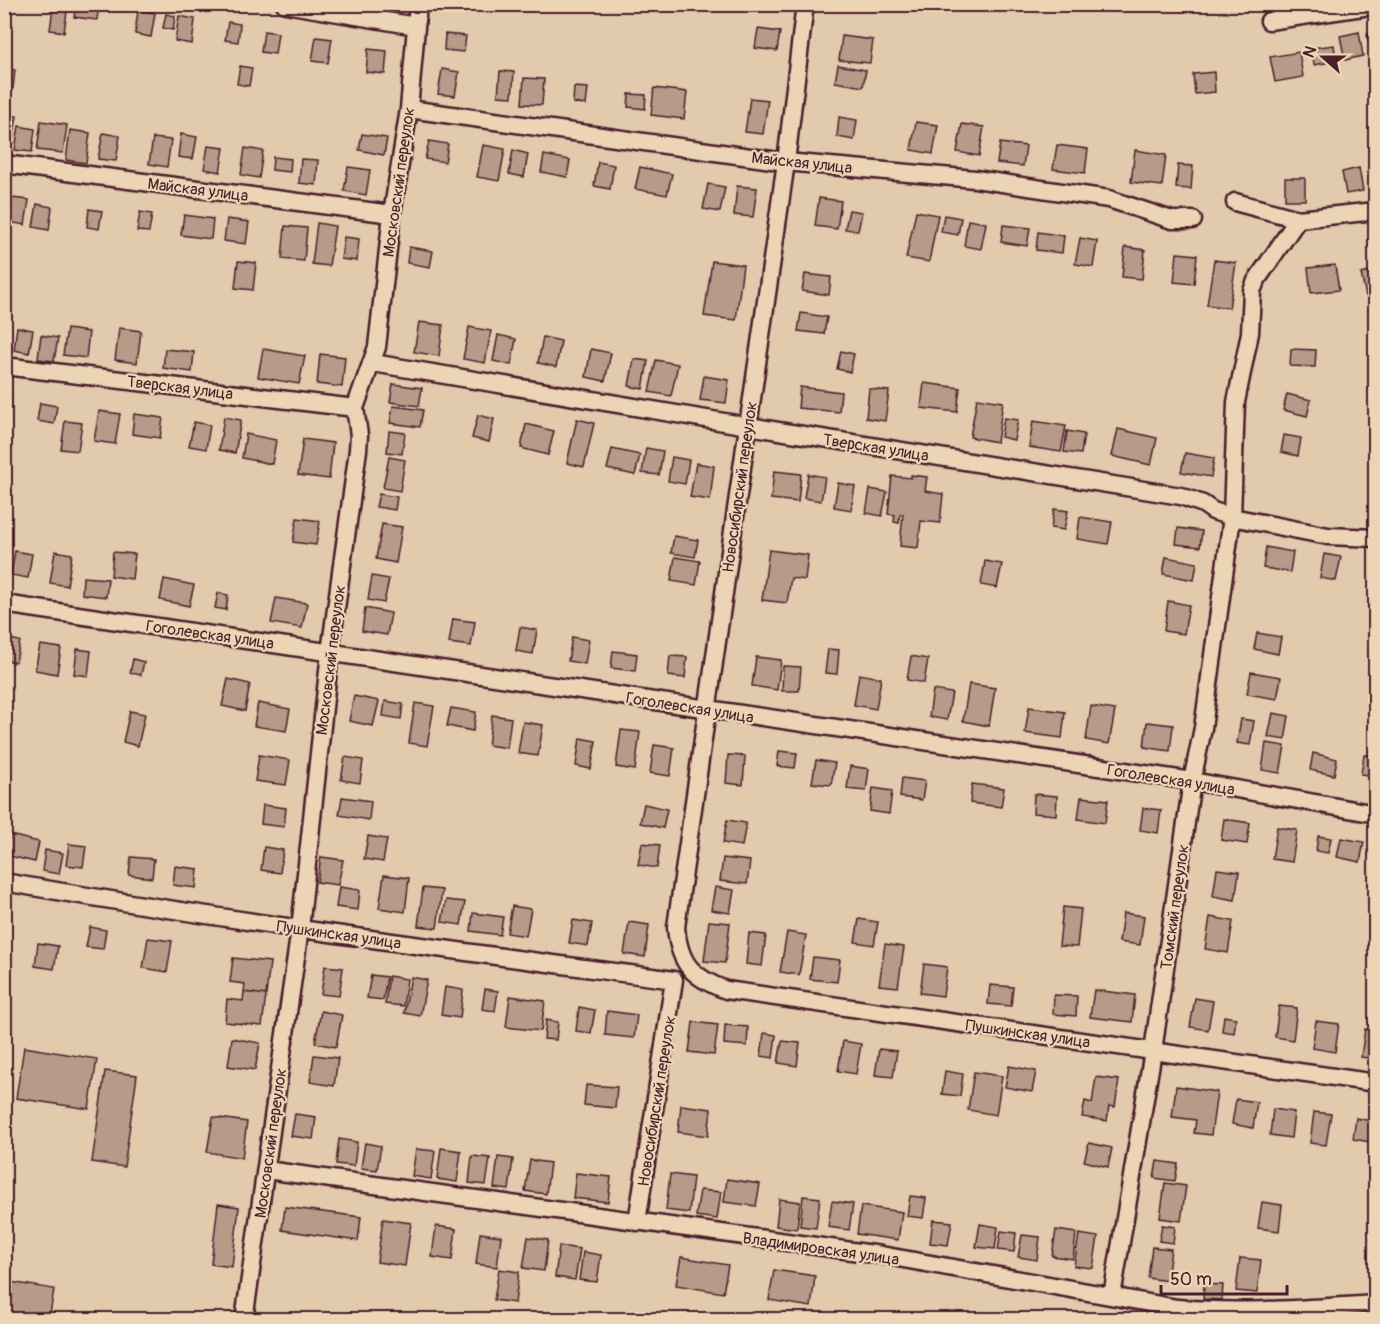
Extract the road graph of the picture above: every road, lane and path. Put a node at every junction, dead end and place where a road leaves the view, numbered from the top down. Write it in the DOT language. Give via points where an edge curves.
graph roads {
  1 [pos="285,4"];
  2 [pos="418,4"];
  3 [pos="805,4"];
  4 [pos="1376,5"];
  5 [pos="1269,21"];
  6 [pos="416,26"];
  7 [pos="409,109"];
  8 [pos="786,162"];
  9 [pos="4,164"];
  10 [pos="1235,202"];
  11 [pos="1376,211"];
  12 [pos="392,214"];
  13 [pos="1298,219"];
  14 [pos="1193,220"];
  15 [pos="373,363"];
  16 [pos="4,366"];
  17 [pos="355,408"];
  18 [pos="748,426"];
  19 [pos="1232,517"];
  20 [pos="1376,538"];
  21 [pos="4,604"];
  22 [pos="330,652"];
  23 [pos="707,710"];
  24 [pos="1192,781"];
  25 [pos="1376,814"];
  26 [pos="4,882"];
  27 [pos="300,929"];
  28 [pos="688,967"];
  29 [pos="674,980"];
  30 [pos="1153,1051"];
  31 [pos="1376,1083"];
  32 [pos="266,1170"];
  33 [pos="637,1222"];
  34 [pos="1112,1296"];
  35 [pos="1376,1304"];
  36 [pos="244,1320"];
  1 -- 6 [label="street"];
  2 -- 6 [label="street, Московский переулок"];
  3 -- 8 [label="street, Новосибирский переулок"];
  4 -- 5 [label="street"];
  6 -- 7 [label="street, Московский переулок"];
  7 -- 8 [label="street, Майская улица"];
  7 -- 12 [label="street, Московский переулок"];
  8 -- 14 [label="street, Майская улица" via="975,179 1109,199 1172,220"];
  8 -- 18 [label="street, Новосибирский переулок"];
  9 -- 12 [label="street, Майская улица"];
  10 -- 13 [label="street"];
  11 -- 13 [label="street"];
  12 -- 15 [label="street, Московский переулок"];
  13 -- 19 [label="street, Томский переулок" via="1252,291 1252,321 1236,402"];
  15 -- 17 [label="street, Московский переулок"];
  15 -- 18 [label="street, Тверская улица"];
  16 -- 17 [label="street, Тверская улица"];
  17 -- 22 [label="street, Московский переулок" via="358,450"];
  18 -- 19 [label="street, Тверская улица" via="1181,496"];
  18 -- 23 [label="street, Новосибирский переулок"];
  19 -- 20 [label="street, Тверская улица" via="1328,536"];
  19 -- 24 [label="street, Томский переулок" via="1203,729"];
  21 -- 22 [label="street, Гоголевская улица"];
  22 -- 23 [label="street, Гоголевская улица"];
  22 -- 27 [label="street, Московский переулок"];
  23 -- 24 [label="street, Гоголевская улица"];
  23 -- 28 [label="street, Новосибирский переулок" via="676,927 680,955"];
  24 -- 25 [label="street, Гоголевская улица"];
  24 -- 30 [label="street, Томский переулок"];
  26 -- 27 [label="street, Пушкинская улица"];
  27 -- 29 [label="street, Пушкинская улица"];
  27 -- 32 [label="street, Московский переулок"];
  28 -- 29 [label="street"];
  28 -- 30 [label="street, Пушкинская улица" via="726,990"];
  29 -- 33 [label="street, Новосибирский переулок"];
  30 -- 31 [label="street, Пушкинская улица"];
  30 -- 34 [label="street, Томский переулок"];
  32 -- 33 [label="street, Владимировская улица"];
  32 -- 36 [label="street, Московский переулок"];
  33 -- 34 [label="street, Владимировская улица" via="881,1255"];
  34 -- 35 [label="street, Владимировская улица" via="1196,1310"];
}
